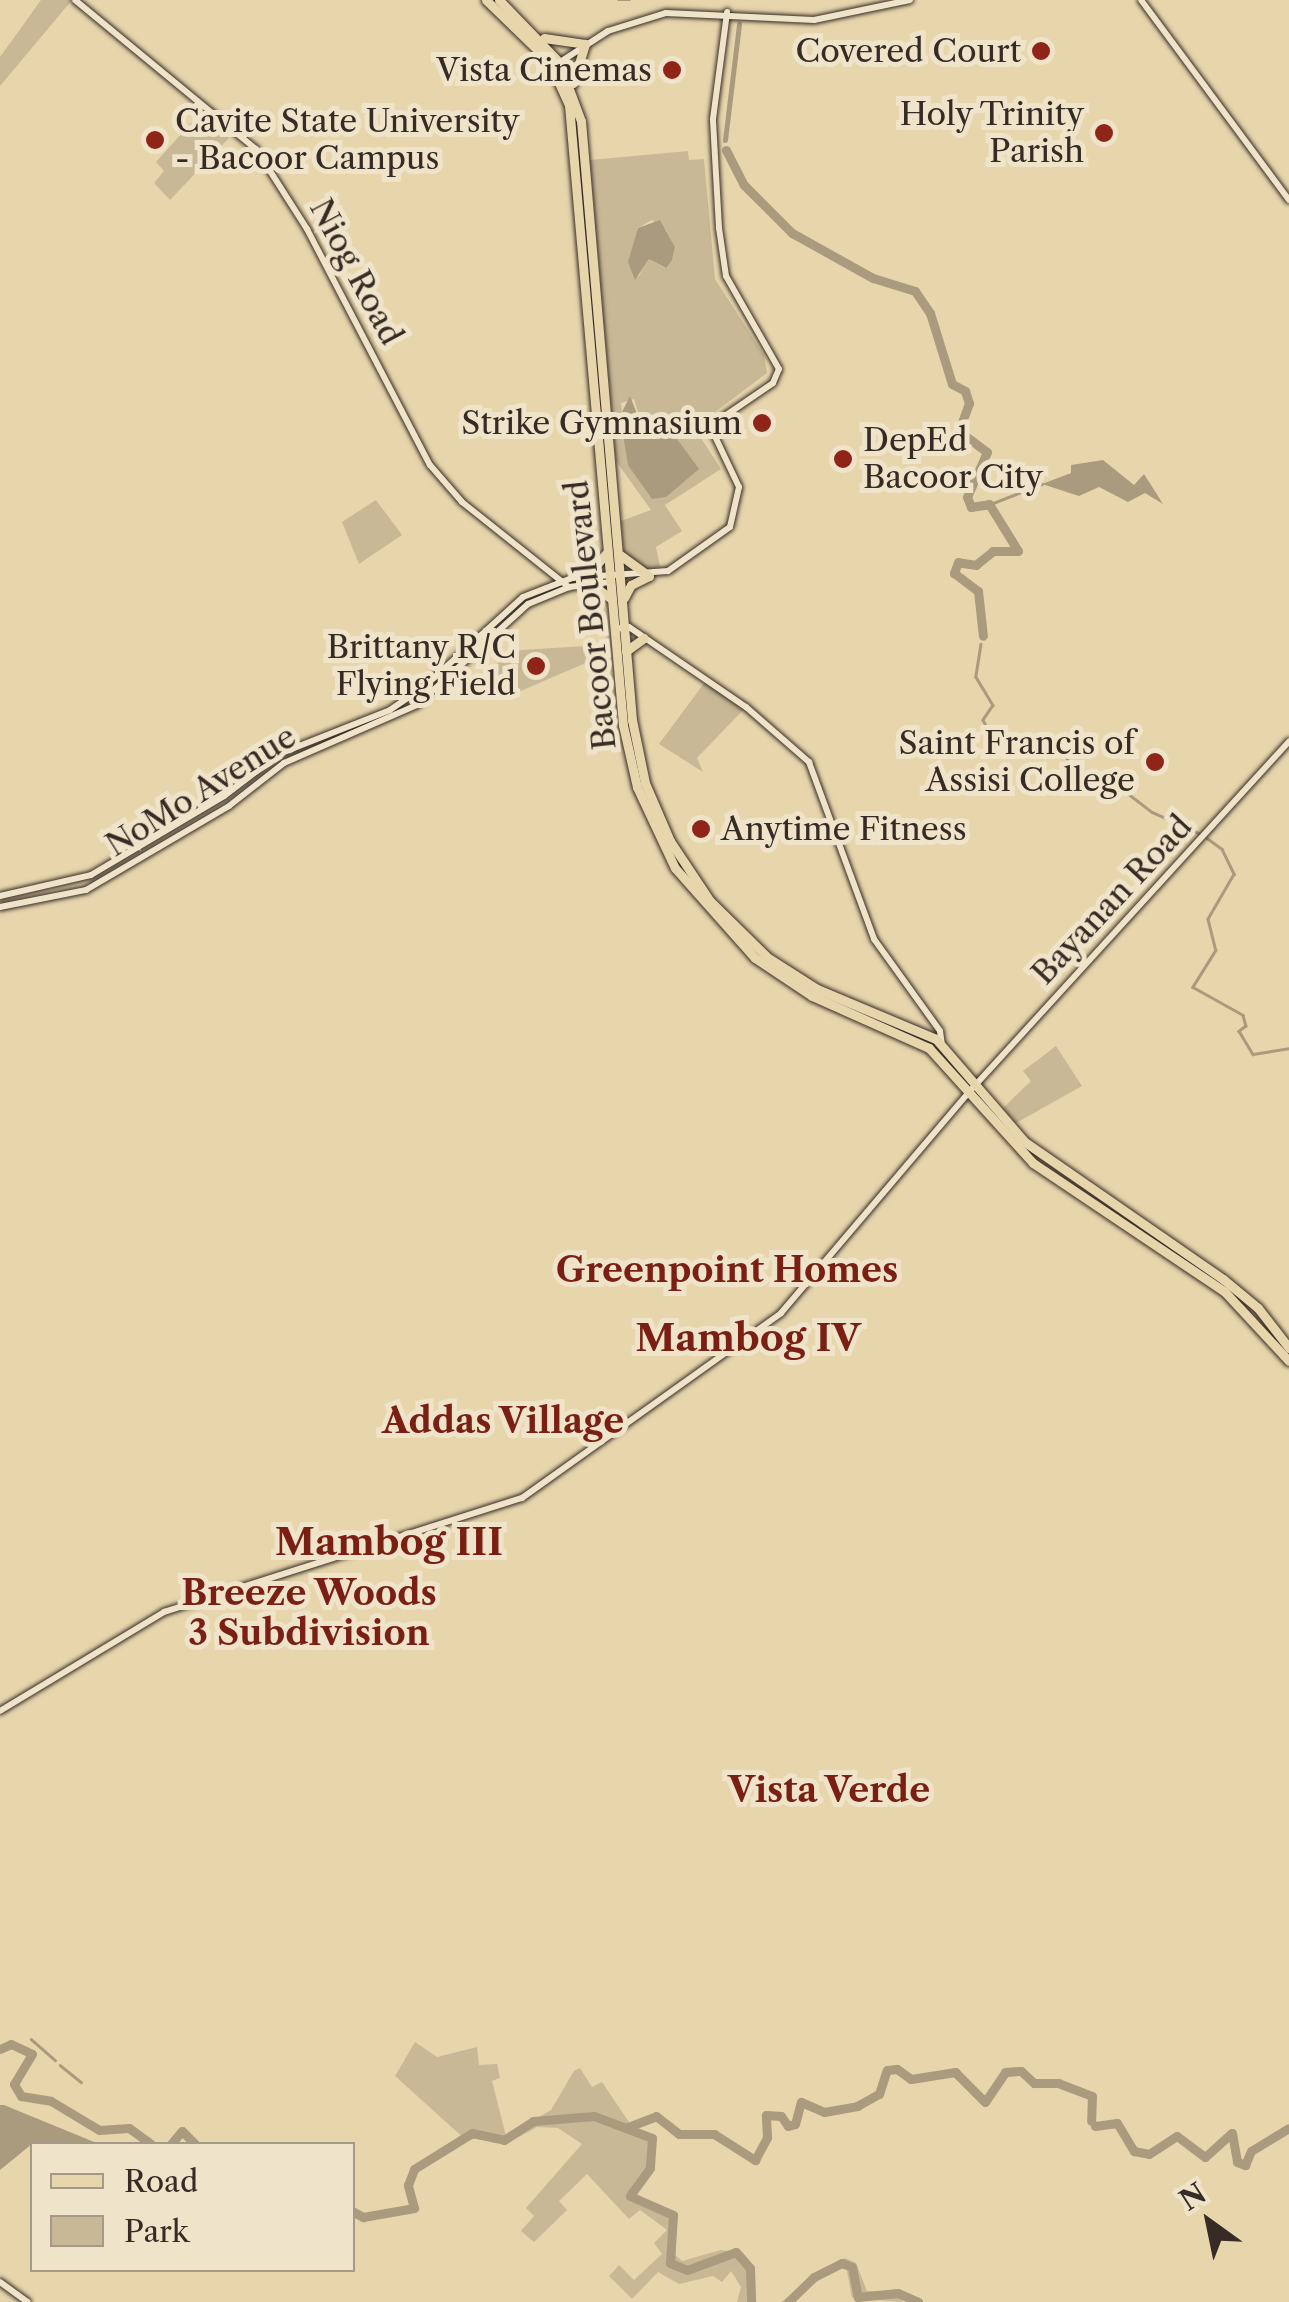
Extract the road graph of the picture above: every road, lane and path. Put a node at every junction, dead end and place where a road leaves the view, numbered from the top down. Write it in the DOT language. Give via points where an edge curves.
graph roads {
  1 [pos="75,0"];
  2 [pos="486,0"];
  3 [pos="499,0"];
  4 [pos="910,0"];
  5 [pos="1141,0"];
  6 [pos="726,12"];
  7 [pos="534,34"];
  8 [pos="584,44"];
  9 [pos="556,64"];
  10 [pos="574,92"];
  11 [pos="1289,200"];
  12 [pos="613,552"];
  13 [pos="649,576"];
  14 [pos="613,577"];
  15 [pos="589,580"];
  16 [pos="561,581"];
  17 [pos="569,587"];
  18 [pos="612,599"];
  19 [pos="623,606"];
  20 [pos="619,628"];
  21 [pos="644,638"];
  22 [pos="626,651"];
  23 [pos="1289,740"];
  24 [pos="279,754"];
  25 [pos="284,763"];
  26 [pos="644,792"];
  27 [pos="0,896"];
  28 [pos="0,907"];
  29 [pos="872,1016"];
  30 [pos="942,1045"];
  31 [pos="972,1088"];
  32 [pos="1289,1348"];
  33 [pos="1289,1362"];
  34 [pos="0,1711"];
  35 [pos="0,2282"];
  36 [pos="28,2302"];
  1 -- 16 [label="main road, Niog Road" via="256,148 307,229 430,465 462,502"];
  2 -- 9 [label="main road, Bacoor Boulevard"];
  3 -- 7 [label="main road, Bacoor Boulevard"];
  4 -- 6 [label="main road" via="831,19"];
  5 -- 11 [label="main road"];
  6 -- 8 [label="main road" via="653,15"];
  6 -- 13 [label="main road, NoMo Avenue" via="714,119 718,228 726,276 773,348 778,377 709,431 739,487 734,522 684,562"];
  7 -- 8 [label="main road"];
  7 -- 9 [label="main road, Bacoor Boulevard"];
  8 -- 9 [label="main road"];
  8 -- 10 [label="main road" via="573,68"];
  9 -- 10 [label="main road, Bacoor Boulevard"];
  9 -- 12 [label="main road, Bacoor Boulevard" via="577,157"];
  10 -- 12 [label="main road, Bacoor Boulevard" via="586,156"];
  12 -- 13 [label="main road"];
  12 -- 14 [label="main road, Bacoor Boulevard"];
  12 -- 15 [label="main road"];
  13 -- 14 [label="main road, NoMo Avenue"];
  13 -- 19 [label="main road" via="628,589"];
  14 -- 15 [label="main road, NoMo Avenue"];
  14 -- 18 [label="main road, Bacoor Boulevard"];
  14 -- 19 [label="main road, Bacoor Boulevard"];
  15 -- 16 [label="main road, NoMo Avenue"];
  15 -- 17 [label="main road, NoMo Avenue"];
  15 -- 18 [label="main road"];
  16 -- 17 [label="main road, Niog Road"];
  16 -- 24 [label="main road, NoMo Avenue" via="507,606 411,698"];
  17 -- 25 [label="main road, NoMo Avenue" via="514,614 417,705"];
  18 -- 20 [label="main road, Bacoor Boulevard"];
  19 -- 20 [label="main road, Bacoor Boulevard"];
  20 -- 21 [label="main road"];
  20 -- 22 [label="main road, Bacoor Boulevard"];
  20 -- 26 [label="main road, Bacoor Boulevard" via="626,743"];
  21 -- 22 [label="main road"];
  21 -- 30 [label="main road" via="746,707 809,762 874,939 940,1031"];
  22 -- 26 [label="main road, Bacoor Boulevard"];
  23 -- 31 [label="main road, Bayanan Road"];
  24 -- 25 [label="main road"];
  24 -- 27 [label="main road, NoMo Avenue" via="224,796 91,875"];
  25 -- 28 [label="main road, NoMo Avenue" via="229,806 86,890"];
  26 -- 29 [label="main road, Bacoor Boulevard" via="683,863 743,935 804,982"];
  29 -- 30 [label="main road, Bacoor Boulevard"];
  29 -- 31 [label="main road, Bacoor Boulevard" via="929,1048"];
  30 -- 31 [label="main road, Bacoor Boulevard"];
  31 -- 32 [label="main road, Bacoor Boulevard" via="1039,1154 1223,1279"];
  31 -- 33 [label="main road, Bacoor Boulevard" via="1033,1162 1242,1306"];
  31 -- 34 [label="main road, Bayanan Road" via="781,1313 533,1491 495,1511 164,1612"];
  35 -- 36 [label="main road"];
}
